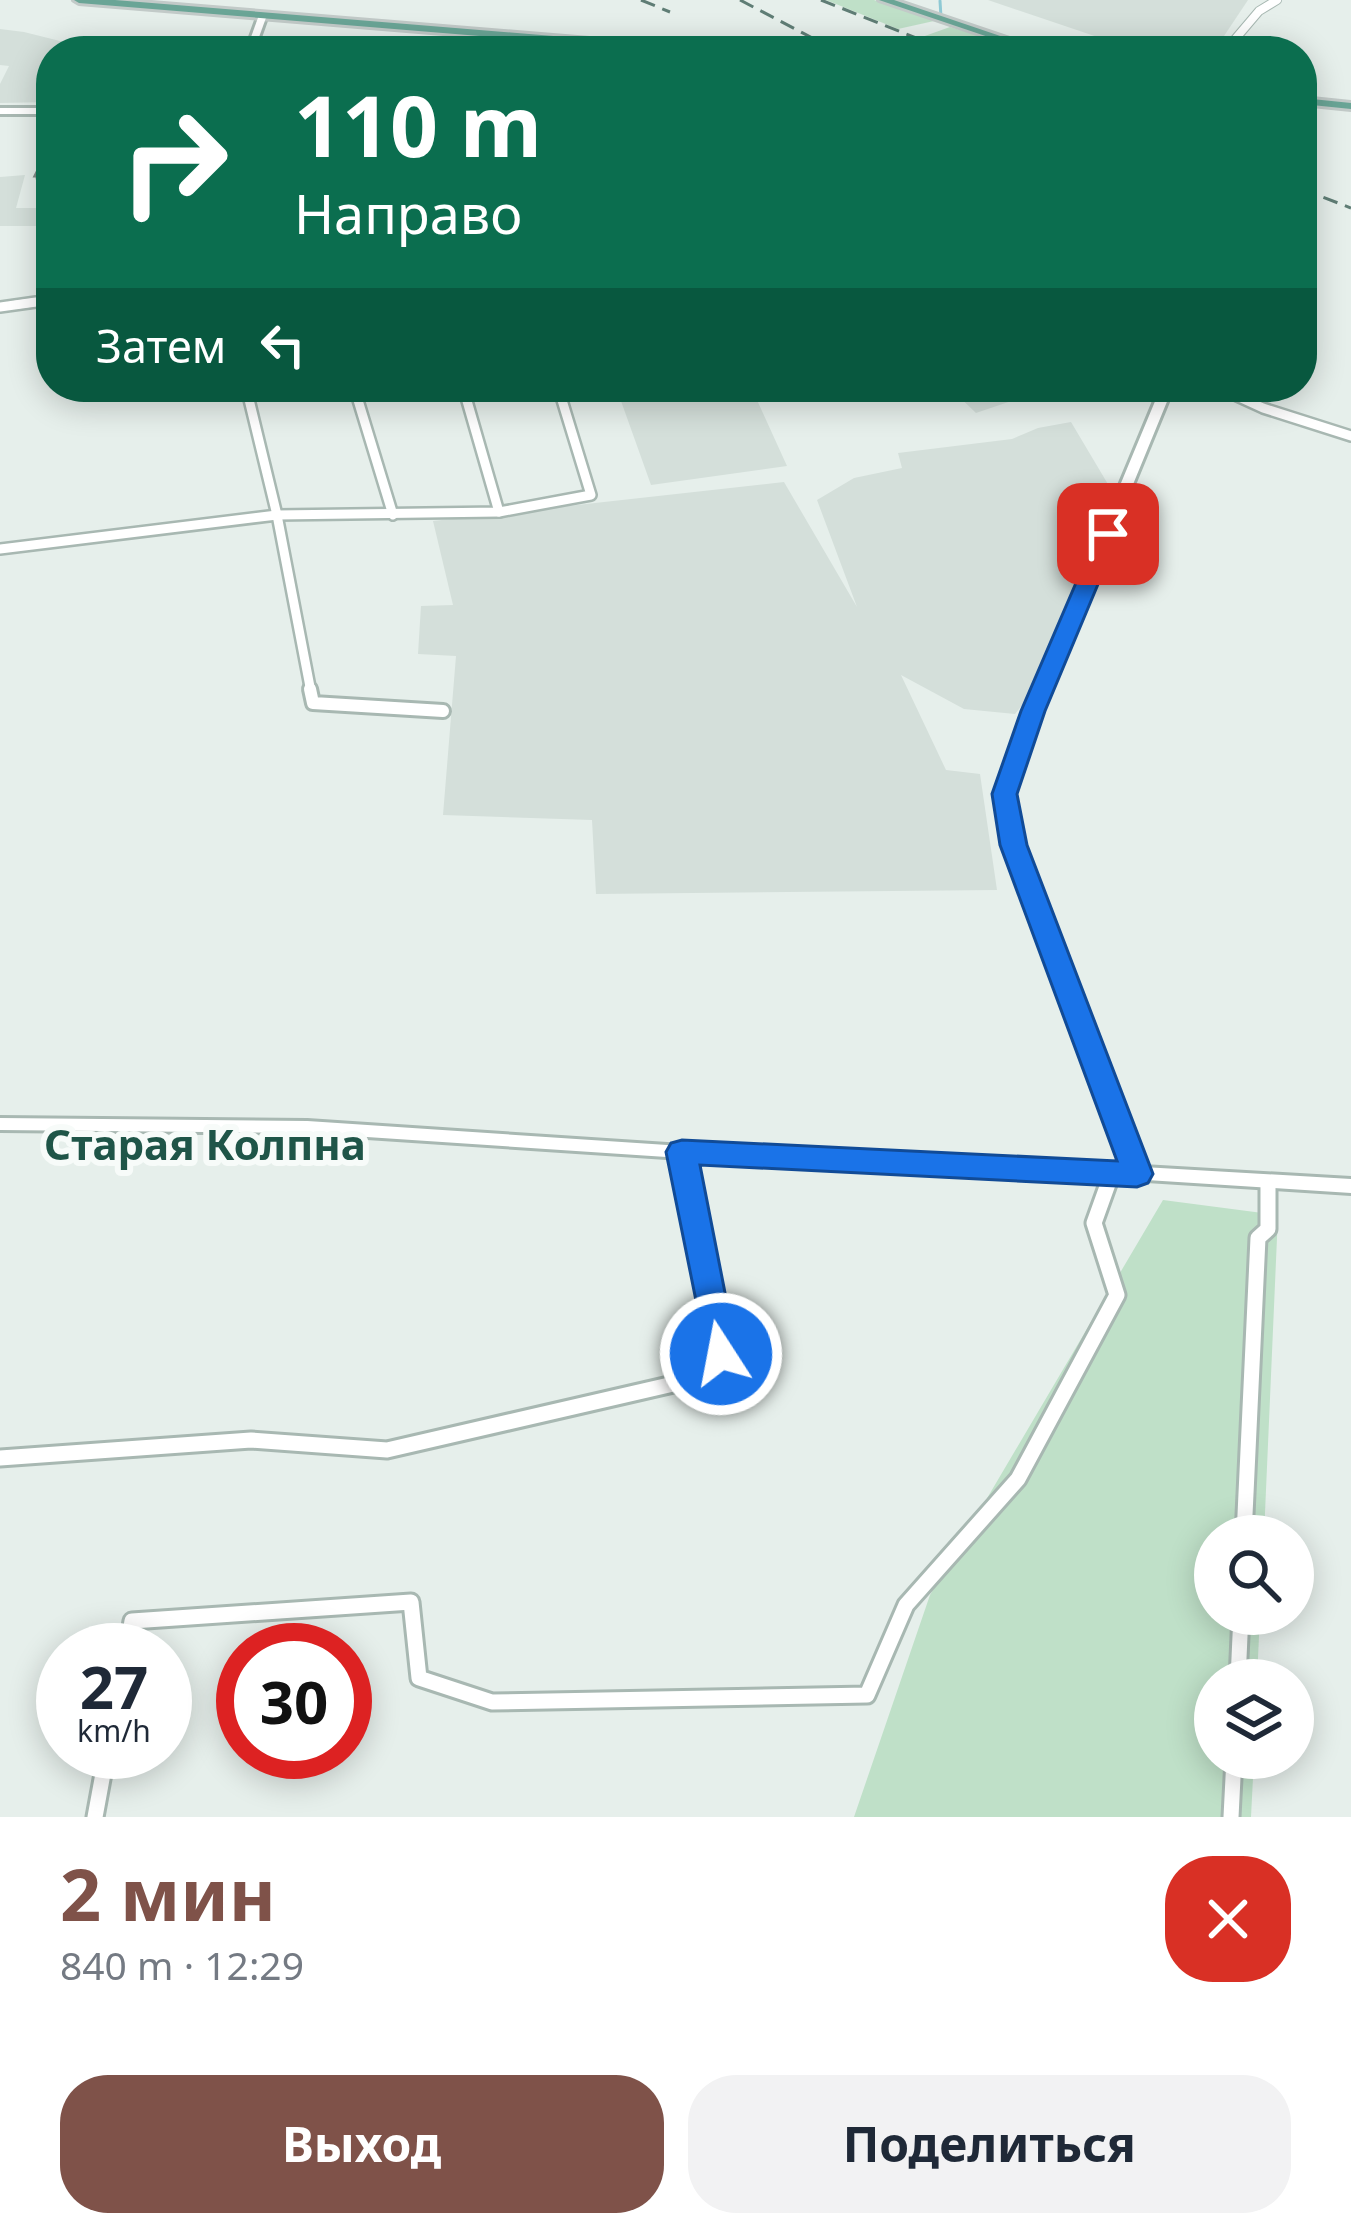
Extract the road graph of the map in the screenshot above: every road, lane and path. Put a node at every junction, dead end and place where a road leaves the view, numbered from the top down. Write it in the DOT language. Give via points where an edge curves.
graph roads {
  1 [pos="79,0"];
  2 [pos="884,0"];
  3 [pos="1277,0"];
  4 [pos="263,14"];
  5 [pos="255,36"];
  6 [pos="522,36"];
  7 [pos="994,36"];
  8 [pos="1238,36"];
  9 [pos="1317,103"];
  10 [pos="1351,106"];
  11 [pos="36,110"];
  12 [pos="0,111"];
  13 [pos="36,302"];
  14 [pos="0,307"];
  15 [pos="250,402"];
  16 [pos="359,402"];
  17 [pos="467,402"];
  18 [pos="563,402"];
  19 [pos="1161,402"];
  20 [pos="1249,402"];
  21 [pos="1351,436"];
  22 [pos="500,512"];
  23 [pos="277,515"];
  24 [pos="393,515"];
  25 [pos="0,549"];
  26 [pos="443,711"];
  27 [pos="0,1124"];
  28 [pos="682,1152"];
  29 [pos="1112,1173"];
  30 [pos="1137,1174"];
  31 [pos="1268,1183"];
  32 [pos="1351,1186"];
  33 [pos="0,1458"];
  34 [pos="1245,1515"];
  35 [pos="132,1623"];
  36 [pos="102,1779"];
  37 [pos="1233,1779"];
  38 [pos="95,1817"];
  39 [pos="1231,1817"];
  1 -- 4 [label="main road"];
  2 -- 7 [label="main road"];
  3 -- 8 [label="street"];
  4 -- 5 [label="street"];
  4 -- 6 [label="main road"];
  9 -- 10 [label="main road"];
  11 -- 12 [label="street"];
  13 -- 14 [label="street"];
  15 -- 23 [label="street"];
  16 -- 24 [label="street"];
  17 -- 22 [label="street"];
  18 -- 22 [label="street" via="591,495"];
  19 -- 30 [label="street" via="1004,794 1013,845"];
  20 -- 21 [label="street"];
  22 -- 24 [label="street"];
  23 -- 24 [label="street"];
  23 -- 25 [label="street"];
  23 -- 26 [label="street" via="313,703"];
  27 -- 28 [label="street" via="307,1127"];
  28 -- 29 [label="street"];
  28 -- 33 [label="street" via="721,1354 695,1378 387,1450 251,1440"];
  29 -- 30 [label="street"];
  29 -- 35 [label="street" via="1094,1222 1117,1295 1018,1479 906,1605 867,1695 492,1702 419,1678 411,1602"];
  30 -- 31 [label="street"];
  31 -- 32 [label="street"];
  31 -- 34 [label="street" via="1268,1229 1258,1238"];
  36 -- 38 [label="street"];
  37 -- 39 [label="street"];
}
